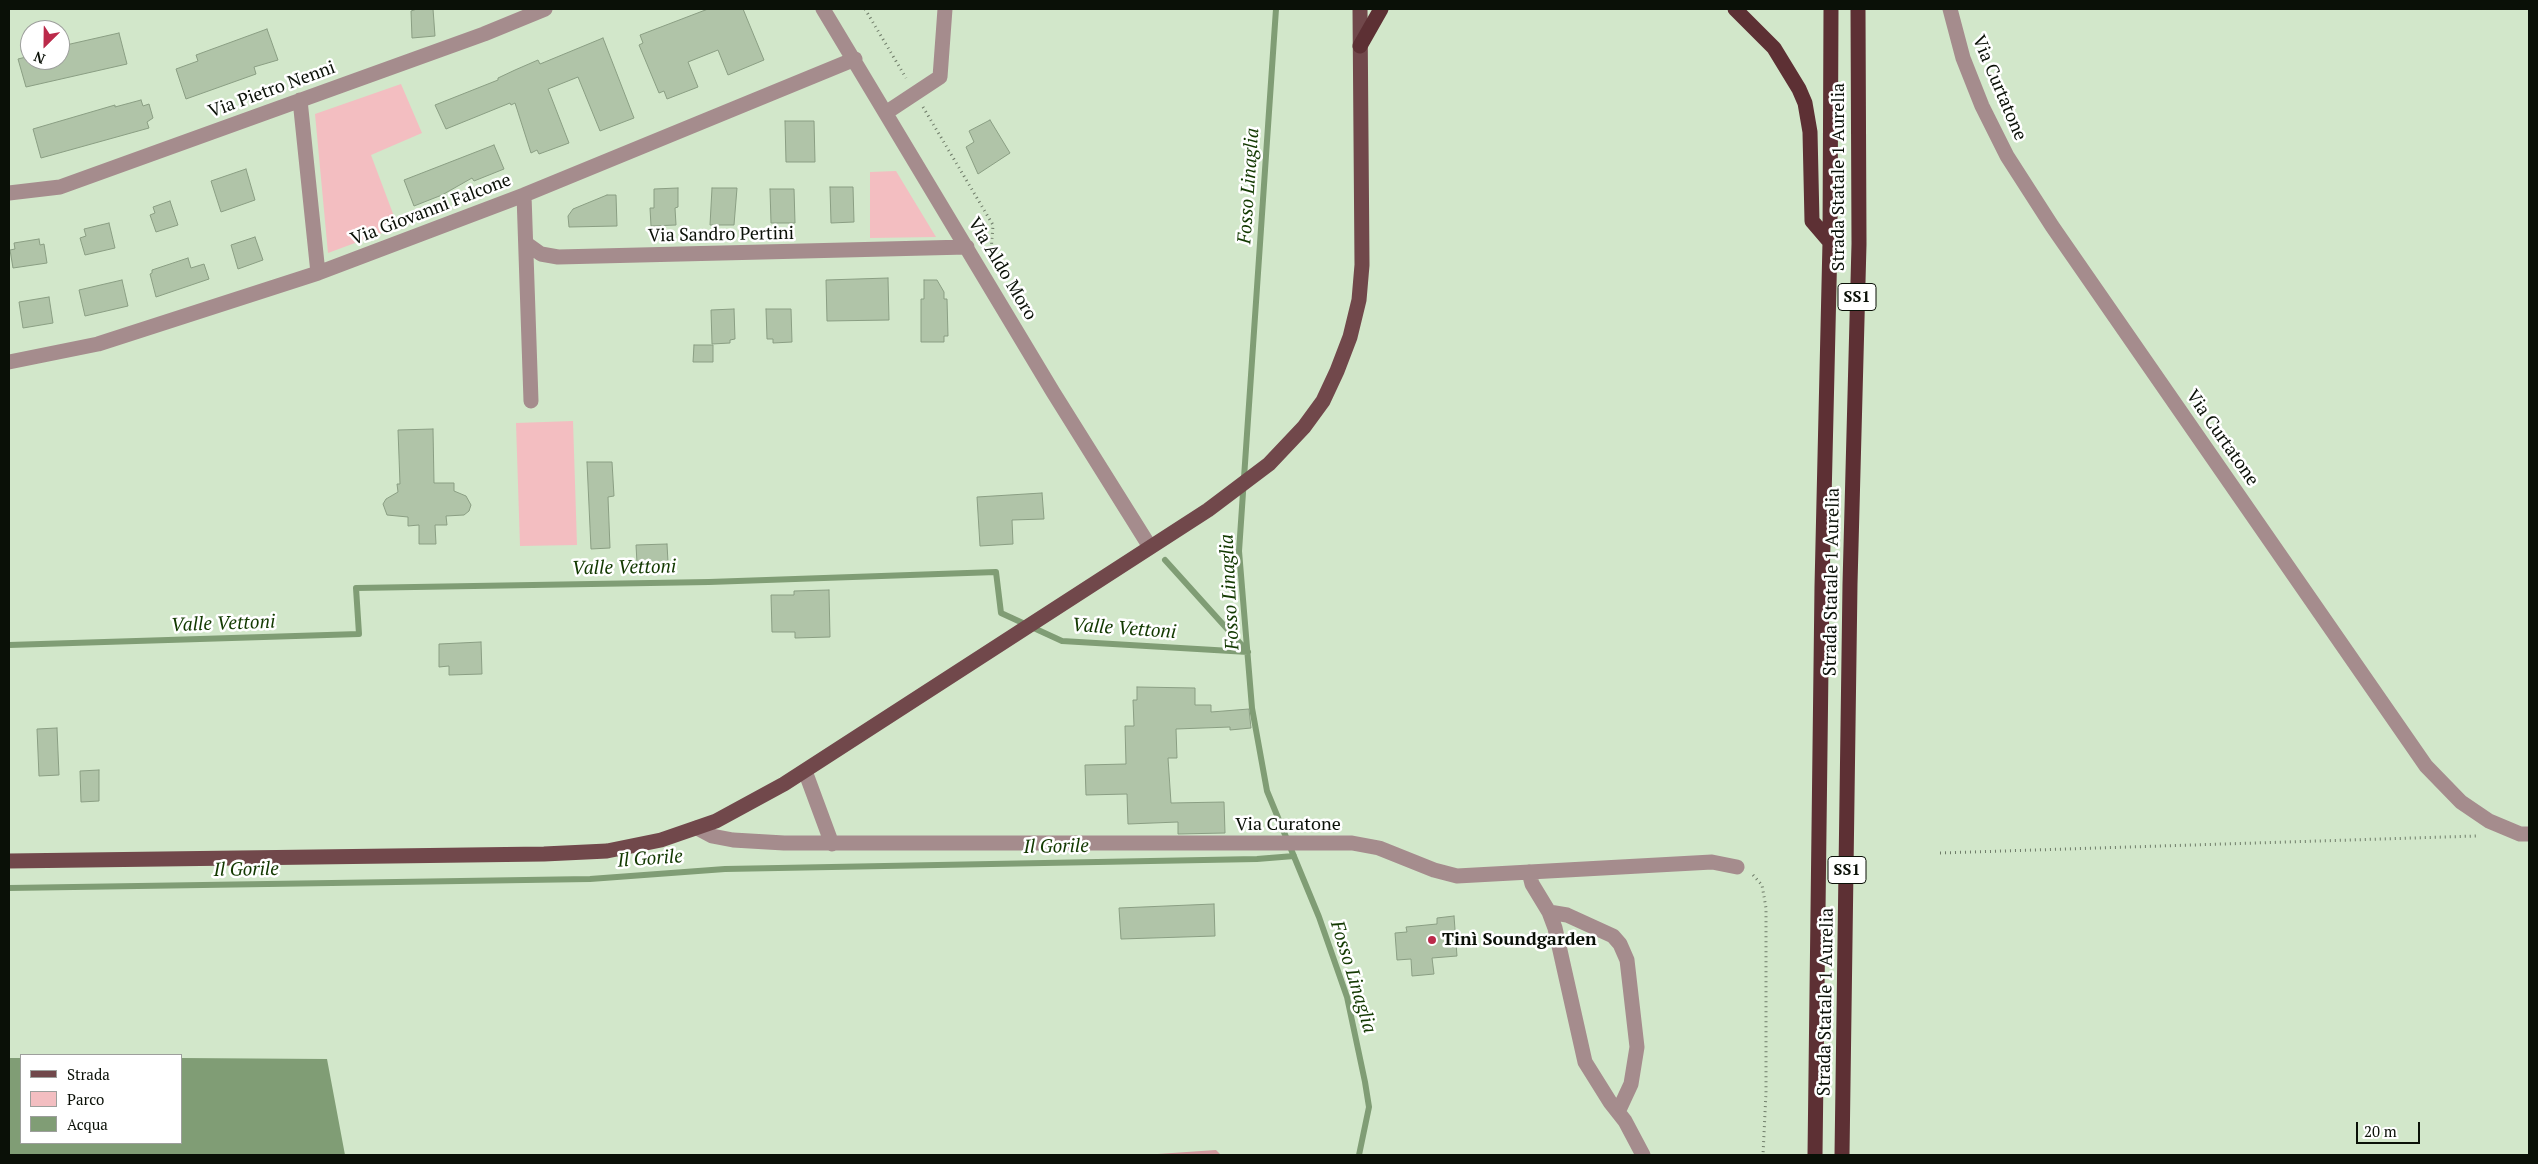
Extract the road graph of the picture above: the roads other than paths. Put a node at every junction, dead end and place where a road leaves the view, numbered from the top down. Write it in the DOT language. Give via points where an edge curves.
graph roads {
  1 [pos="545,9"];
  2 [pos="824,9"];
  3 [pos="945,9"];
  4 [pos="1360,9"];
  5 [pos="1381,9"];
  6 [pos="1734,9"];
  7 [pos="1831,9"];
  8 [pos="1858,9"];
  9 [pos="1950,9"];
  10 [pos="1360,46"];
  11 [pos="855,59"];
  12 [pos="300,100"];
  13 [pos="887,112"];
  14 [pos="9,193"];
  15 [pos="524,195"];
  16 [pos="1830,242"];
  17 [pos="527,244"];
  18 [pos="968,247"];
  19 [pos="318,273"];
  20 [pos="9,362"];
  21 [pos="532,401"];
  22 [pos="1150,547"];
  23 [pos="805,771"];
  24 [pos="697,828"];
  25 [pos="2529,834"];
  26 [pos="832,844"];
  27 [pos="9,861"];
  28 [pos="1737,867"];
  29 [pos="1529,872"];
  30 [pos="1549,912"];
  31 [pos="1618,1112"];
  32 [pos="1643,1155"];
  33 [pos="1815,1155"];
  34 [pos="1842,1155"];
  1 -- 12 [label="street, Via Pietro Nenni"];
  2 -- 11 [label="street, Via Aldo Moro"];
  3 -- 13 [label="street" via="940,77"];
  4 -- 10 [label="main road"];
  5 -- 10 [label="highway"];
  6 -- 16 [label="highway" via="1760,32 1778,54 1802,96 1811,139 1812,221"];
  7 -- 16 [label="highway, Strada Statale 1 Aurelia / SS1"];
  8 -- 34 [label="highway, Strada Statale 1 Aurelia / SS1" via="1859,244 1850,584"];
  9 -- 25 [label="street, Via Curtatone" via="1963,58 2007,156 2052,226 2426,766 2461,802 2488,821 2520,834"];
  10 -- 22 [label="main road" via="1362,265 1350,337 1323,401 1299,434 1269,464 1208,510"];
  11 -- 13 [label="street, Via Aldo Moro"];
  11 -- 15 [label="street, Via Giovanni Falcone"];
  12 -- 14 [label="street, Via Pietro Nenni" via="60,187"];
  12 -- 19 [label="street"];
  13 -- 18 [label="street, Via Aldo Moro"];
  15 -- 17 [label="street"];
  15 -- 19 [label="street, Via Giovanni Falcone"];
  16 -- 33 [label="highway, Strada Statale 1 Aurelia / SS1"];
  17 -- 18 [label="street, Via Sandro Pertini" via="541,254 558,257"];
  17 -- 21 [label="street"];
  18 -- 22 [label="street, Via Aldo Moro"];
  19 -- 20 [label="street, Via Giovanni Falcone" via="98,344"];
  22 -- 23 [label="main road"];
  23 -- 24 [label="main road" via="756,801"];
  23 -- 26 [label="street"];
  24 -- 26 [label="street, Via Curatone" via="712,836 733,840"];
  24 -- 27 [label="main road" via="643,845 585,853"];
  26 -- 29 [label="street, Via Curatone" via="1364,844 1457,876"];
  28 -- 29 [label="street, Via Curatone" via="1712,862"];
  29 -- 30 [label="street" via="1532,884"];
  30 -- 31 [label="street" via="1585,1062"];
  30 -- 31 [label="street" via="1567,915 1613,936 1627,960 1637,1047 1631,1084"];
  31 -- 32 [label="street"];
}
